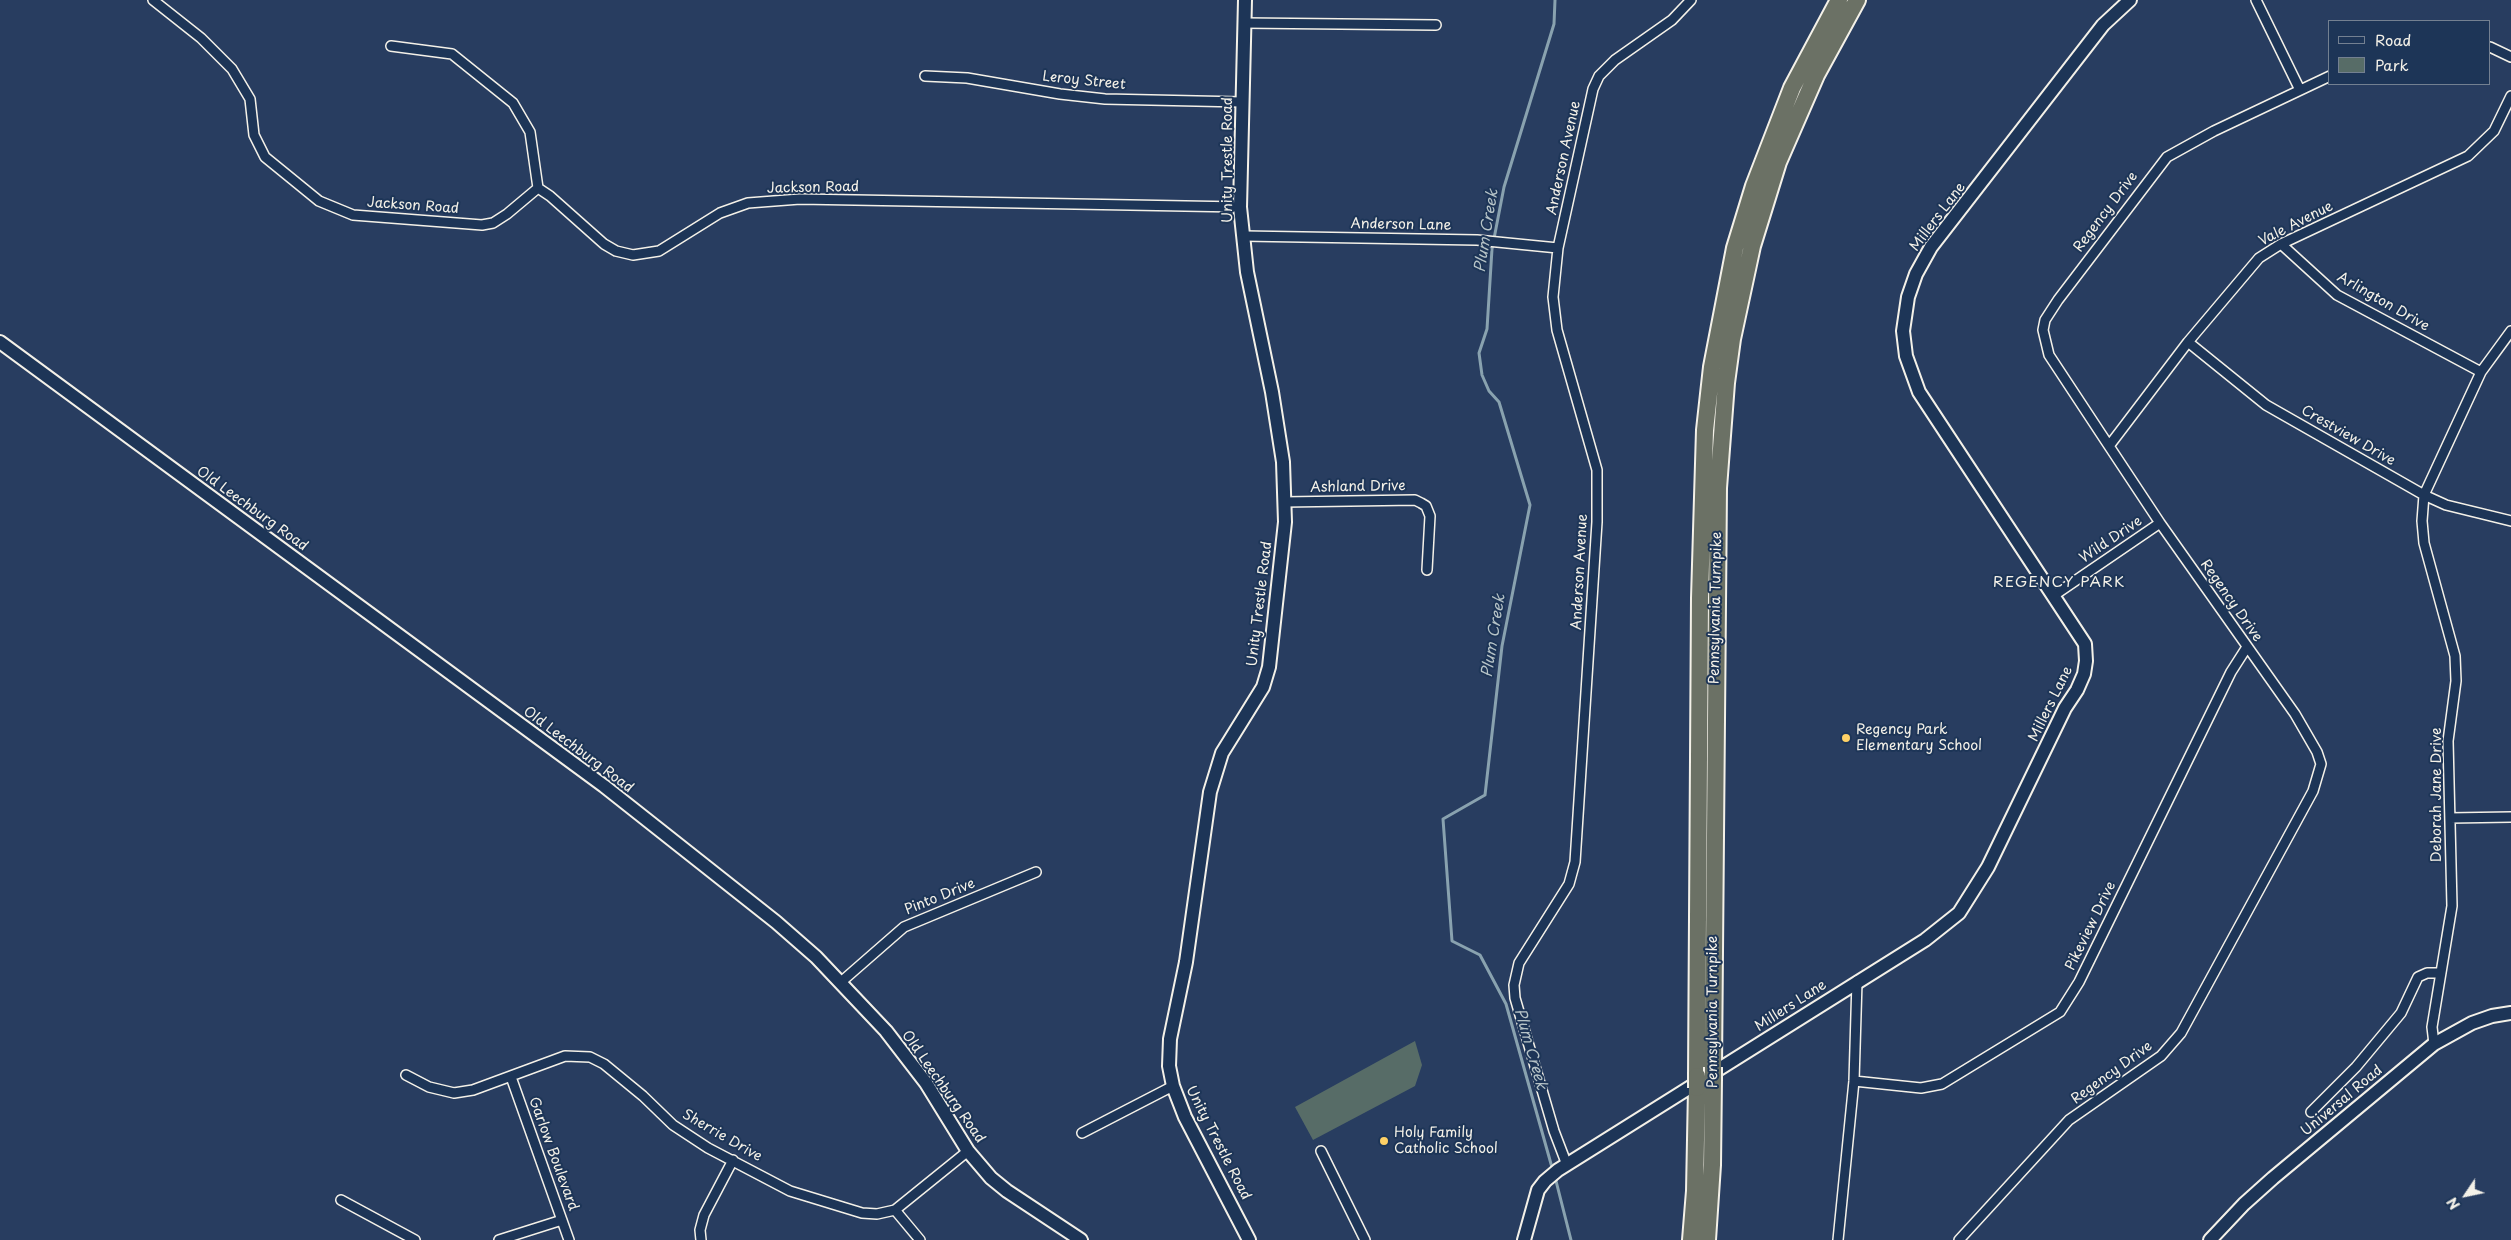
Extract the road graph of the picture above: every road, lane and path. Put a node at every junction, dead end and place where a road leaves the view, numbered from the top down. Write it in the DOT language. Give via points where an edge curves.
graph roads {
  1 [pos="153,0"];
  2 [pos="1245,0"];
  3 [pos="1691,0"];
  4 [pos="1839,0"];
  5 [pos="1857,0"];
  6 [pos="2130,0"];
  7 [pos="2256,0"];
  8 [pos="1684,4"];
  9 [pos="1244,23"];
  10 [pos="1436,25"];
  11 [pos="391,46"];
  12 [pos="2491,47"];
  13 [pos="2511,57"];
  14 [pos="925,76"];
  15 [pos="2328,77"];
  16 [pos="2300,90"];
  17 [pos="2511,96"];
  18 [pos="1242,102"];
  19 [pos="538,188"];
  20 [pos="1240,207"];
  21 [pos="1244,236"];
  22 [pos="2281,244"];
  23 [pos="1558,248"];
  24 [pos="2511,332"];
  25 [pos="0,342"];
  26 [pos="2188,342"];
  27 [pos="2481,372"];
  28 [pos="2109,446"];
  29 [pos="2424,495"];
  30 [pos="1284,502"];
  31 [pos="2511,521"];
  32 [pos="2160,524"];
  33 [pos="1426,570"];
  34 [pos="2053,596"];
  35 [pos="2247,647"];
  36 [pos="2511,817"];
  37 [pos="2450,818"];
  38 [pos="1036,872"];
  39 [pos="2440,972"];
  40 [pos="1857,981"];
  41 [pos="841,982"];
  42 [pos="2511,1013"];
  43 [pos="2434,1044"];
  44 [pos="406,1075"];
  45 [pos="511,1077"];
  46 [pos="1705,1078"];
  47 [pos="1854,1082"];
  48 [pos="1173,1086"];
  49 [pos="2311,1112"];
  50 [pos="1082,1133"];
  51 [pos="1321,1150"];
  52 [pos="968,1151"];
  53 [pos="733,1160"];
  54 [pos="1558,1171"];
  55 [pos="341,1200"];
  56 [pos="895,1210"];
  57 [pos="562,1220"];
  58 [pos="415,1240"];
  59 [pos="499,1240"];
  60 [pos="568,1240"];
  61 [pos="702,1240"];
  62 [pos="920,1240"];
  63 [pos="1081,1240"];
  64 [pos="1249,1240"];
  65 [pos="1365,1240"];
  66 [pos="1524,1240"];
  67 [pos="1691,1240"];
  68 [pos="1707,1240"];
  69 [pos="1838,1240"];
  70 [pos="1959,1240"];
  71 [pos="2210,1240"];
  1 -- 19 [label="street, Jackson Road" via="201,38 232,69 250,99 254,134 265,157 319,201 353,215 482,225 494,223"];
  2 -- 9 [label="street, Unity Trestle Road"];
  3 -- 8 [label="street, Anderson Avenue"];
  4 -- 46 [label="highway, Pennsylvania Turnpike" via="1792,88 1754,186 1735,248 1712,367 1705,430 1700,598"];
  5 -- 46 [label="highway, Pennsylvania Turnpike" via="1816,75 1778,162 1750,254 1726,383 1718,488"];
  6 -- 34 [label="street, Millers Lane" via="2103,25 1931,248 1916,274 1908,297 1903,331 1908,364 1918,392"];
  7 -- 16 [label="street"];
  8 -- 23 [label="street, Anderson Avenue" via="1672,20 1615,60 1599,76 1593,89"];
  9 -- 10 [label="street"];
  9 -- 18 [label="street, Unity Trestle Road"];
  11 -- 19 [label="street" via="452,54 511,101 530,132"];
  12 -- 13 [label="street"];
  14 -- 18 [label="street, Leroy Street" via="966,78 1105,99"];
  15 -- 16 [label="street"];
  16 -- 28 [label="street, Regency Drive" via="2167,157 2045,320 2044,343 2049,354"];
  17 -- 22 [label="street, Vale Avenue" via="2494,131 2468,156"];
  18 -- 20 [label="street, Unity Trestle Road"];
  19 -- 20 [label="street, Jackson Road" via="604,244 633,255 660,251 720,213 748,203 800,198"];
  20 -- 21 [label="street, Unity Trestle Road"];
  21 -- 23 [label="street, Anderson Lane" via="1477,240"];
  21 -- 30 [label="street, Unity Trestle Road" via="1247,272 1283,462"];
  22 -- 26 [label="street, Vale Avenue" via="2248,269"];
  22 -- 27 [label="street, Arlington Drive" via="2336,295"];
  23 -- 54 [label="street, Anderson Avenue" via="1553,296 1557,330 1597,470 1597,522 1575,862 1569,884 1518,962 1514,985 1554,1131"];
  24 -- 27 [label="street, Deborah Jane Drive"];
  25 -- 41 [label="street, Old Leechburg Road" via="604,786 776,922"];
  26 -- 28 [label="street, Vale Avenue"];
  26 -- 29 [label="street, Crestview Drive" via="2266,405"];
  27 -- 29 [label="street, Deborah Jane Drive"];
  28 -- 32 [label="street, Regency Drive"];
  29 -- 31 [label="street, Crestview Drive" via="2446,505"];
  29 -- 37 [label="street, Deborah Jane Drive" via="2424,543 2455,656 2456,681 2448,741"];
  30 -- 33 [label="street, Ashland Drive" via="1415,500 1426,506 1430,516"];
  30 -- 48 [label="street, Unity Trestle Road" via="1285,522 1268,668 1263,687 1222,753 1210,792 1186,962 1170,1039 1169,1066"];
  32 -- 34 [label="street, Wild Drive"];
  32 -- 35 [label="street, Regency Drive"];
  34 -- 40 [label="street, Millers Lane" via="2085,644 2084,674 1988,867 1959,913 1925,940"];
  35 -- 47 [label="street, Pikeview Drive" via="2231,672 2079,982 2060,1012 1942,1084 1921,1088"];
  35 -- 70 [label="street, Regency Drive" via="2295,714 2317,752 2320,764 2313,791 2181,1033 2161,1056 2069,1120"];
  36 -- 37 [label="street"];
  37 -- 39 [label="street, Deborah Jane Drive" via="2452,906"];
  38 -- 41 [label="street, Pinto Drive" via="904,926"];
  39 -- 43 [label="street, Deborah Jane Drive" via="2432,1026"];
  39 -- 49 [label="street" via="2418,977 2401,1013 2356,1067"];
  40 -- 47 [label="street"];
  40 -- 54 [label="street, Millers Lane"];
  41 -- 52 [label="street, Old Leechburg Road" via="903,1051"];
  42 -- 43 [label="street, Universal Road" via="2472,1023"];
  43 -- 71 [label="street, Universal Road" via="2273,1178"];
  44 -- 45 [label="street, Sherrie Drive" via="429,1087 454,1092 473,1090"];
  45 -- 53 [label="street, Sherrie Drive" via="565,1056 590,1057 617,1075 673,1125"];
  45 -- 57 [label="street, Garlow Boulevard"];
  46 -- 67 [label="highway, Pennsylvania Turnpike"];
  46 -- 68 [label="highway, Pennsylvania Turnpike" via="1712,1165"];
  47 -- 69 [label="street"];
  48 -- 50 [label="street"];
  48 -- 64 [label="street, Unity Trestle Road" via="1185,1117"];
  51 -- 65 [label="street"];
  52 -- 56 [label="street"];
  52 -- 63 [label="street, Old Leechburg Road" via="1006,1191"];
  53 -- 56 [label="street, Sherrie Drive" via="790,1191 840,1208 877,1214"];
  53 -- 61 [label="street" via="704,1215 700,1230"];
  54 -- 66 [label="street, Millers Lane" via="1536,1196"];
  55 -- 58 [label="street"];
  56 -- 62 [label="street"];
  57 -- 59 [label="street"];
  57 -- 60 [label="street, Garlow Boulevard"];
}
